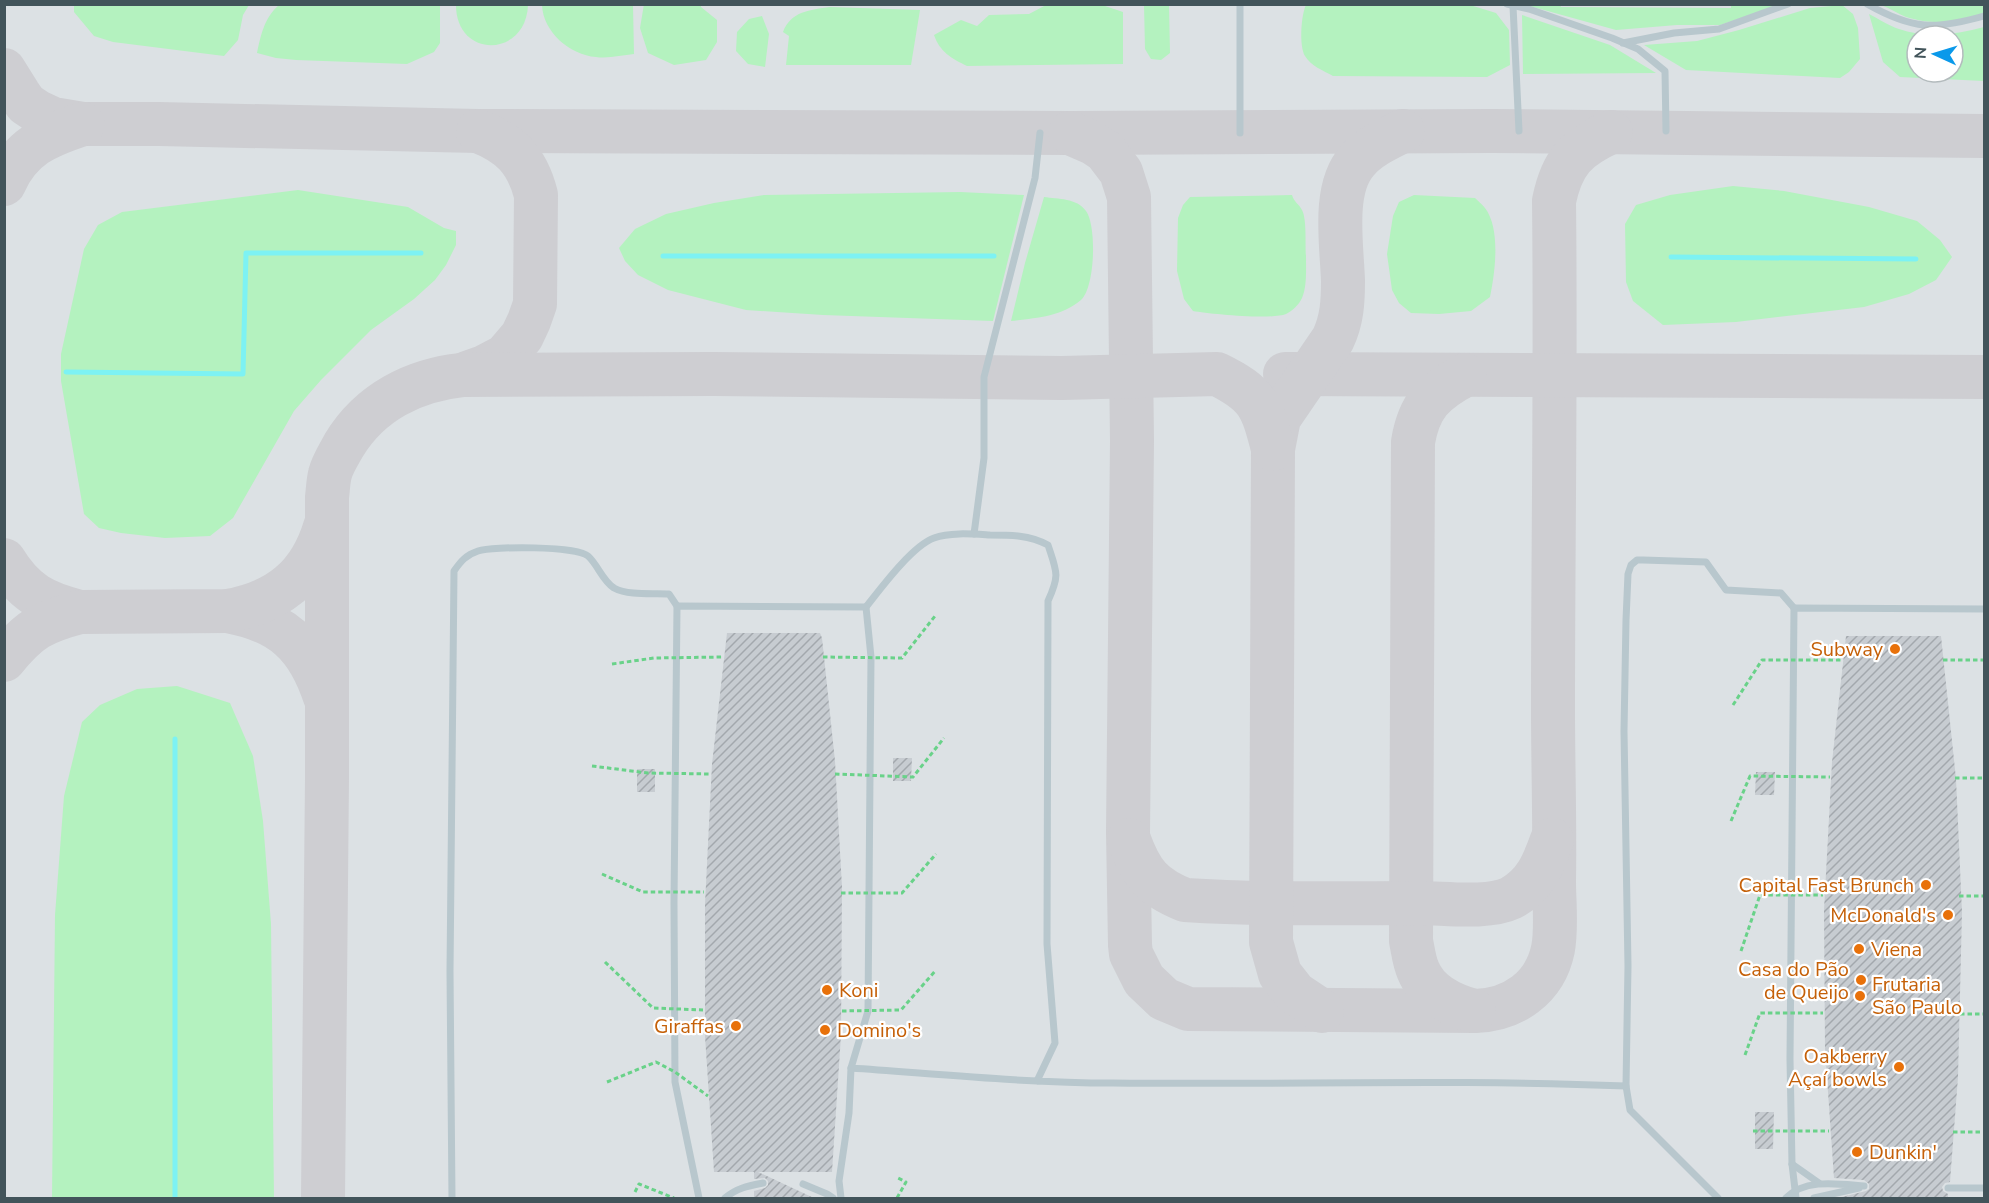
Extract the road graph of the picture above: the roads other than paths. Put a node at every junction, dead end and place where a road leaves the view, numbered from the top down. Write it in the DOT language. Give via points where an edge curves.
graph roads {
  1 [pos="1240,4"];
  2 [pos="1788,4"];
  3 [pos="1868,4"];
  4 [pos="1510,5"];
  5 [pos="1984,16"];
  6 [pos="1623,43"];
  7 [pos="1519,131"];
  8 [pos="1666,131"];
  9 [pos="1040,133"];
  10 [pos="1240,133"];
  11 [pos="974,534"];
  12 [pos="677,606"];
  13 [pos="866,607"];
  14 [pos="1794,608"];
  15 [pos="1984,609"];
  16 [pos="851,1068"];
  17 [pos="1037,1081"];
  18 [pos="1626,1086"];
  19 [pos="1792,1164"];
  20 [pos="763,1183"];
  21 [pos="1819,1183"];
  22 [pos="803,1184"];
  23 [pos="1948,1188"];
  24 [pos="1984,1188"];
  25 [pos="1794,1190"];
  26 [pos="452,1198"];
  27 [pos="699,1198"];
  28 [pos="725,1198"];
  29 [pos="833,1198"];
  30 [pos="841,1198"];
  31 [pos="1718,1198"];
  32 [pos="1786,1198"];
  33 [pos="1796,1198"];
  34 [pos="1814,1198"];
  1 -- 10 [label="lane"];
  2 -- 6 [label="lane" via="1719,28"];
  3 -- 5 [label="lane" via="1891,17 1927,26"];
  4 -- 6 [label="lane"];
  4 -- 7 [label="lane" via="1518,68"];
  6 -- 8 [label="lane" via="1665,71"];
  9 -- 11 [label="lane" via="1035,178 984,377 984,458"];
  11 -- 13 [label="lane" via="935,537 921,545"];
  11 -- 17 [label="lane" via="1036,538 1048,545 1056,568 1057,582 1048,601 1046,831 1047,944 1055,1043"];
  12 -- 13 [label="lane"];
  12 -- 26 [label="lane" via="669,594 614,588 587,555 567,549 480,550 463,557 454,571"];
  12 -- 27 [label="lane" via="675,1082"];
  13 -- 16 [label="lane" via="871,657 868,1011"];
  14 -- 15 [label="lane"];
  14 -- 18 [label="lane" via="1781,594 1726,590 1706,562 1637,560 1631,565 1624,731"];
  14 -- 19 [label="lane"];
  16 -- 17 [label="lane"];
  16 -- 30 [label="lane" via="839,1181"];
  17 -- 18 [label="lane"];
  18 -- 31 [label="lane" via="1630,1110"];
  19 -- 21 [label="lane"];
  19 -- 25 [label="lane"];
  20 -- 28 [label="lane" via="744,1187"];
  21 -- 25 [label="lane"];
  21 -- 34 [label="lane" via="1864,1186"];
  22 -- 29 [label="lane"];
  23 -- 24 [label="lane"];
  25 -- 32 [label="lane"];
  25 -- 33 [label="lane"];
}
